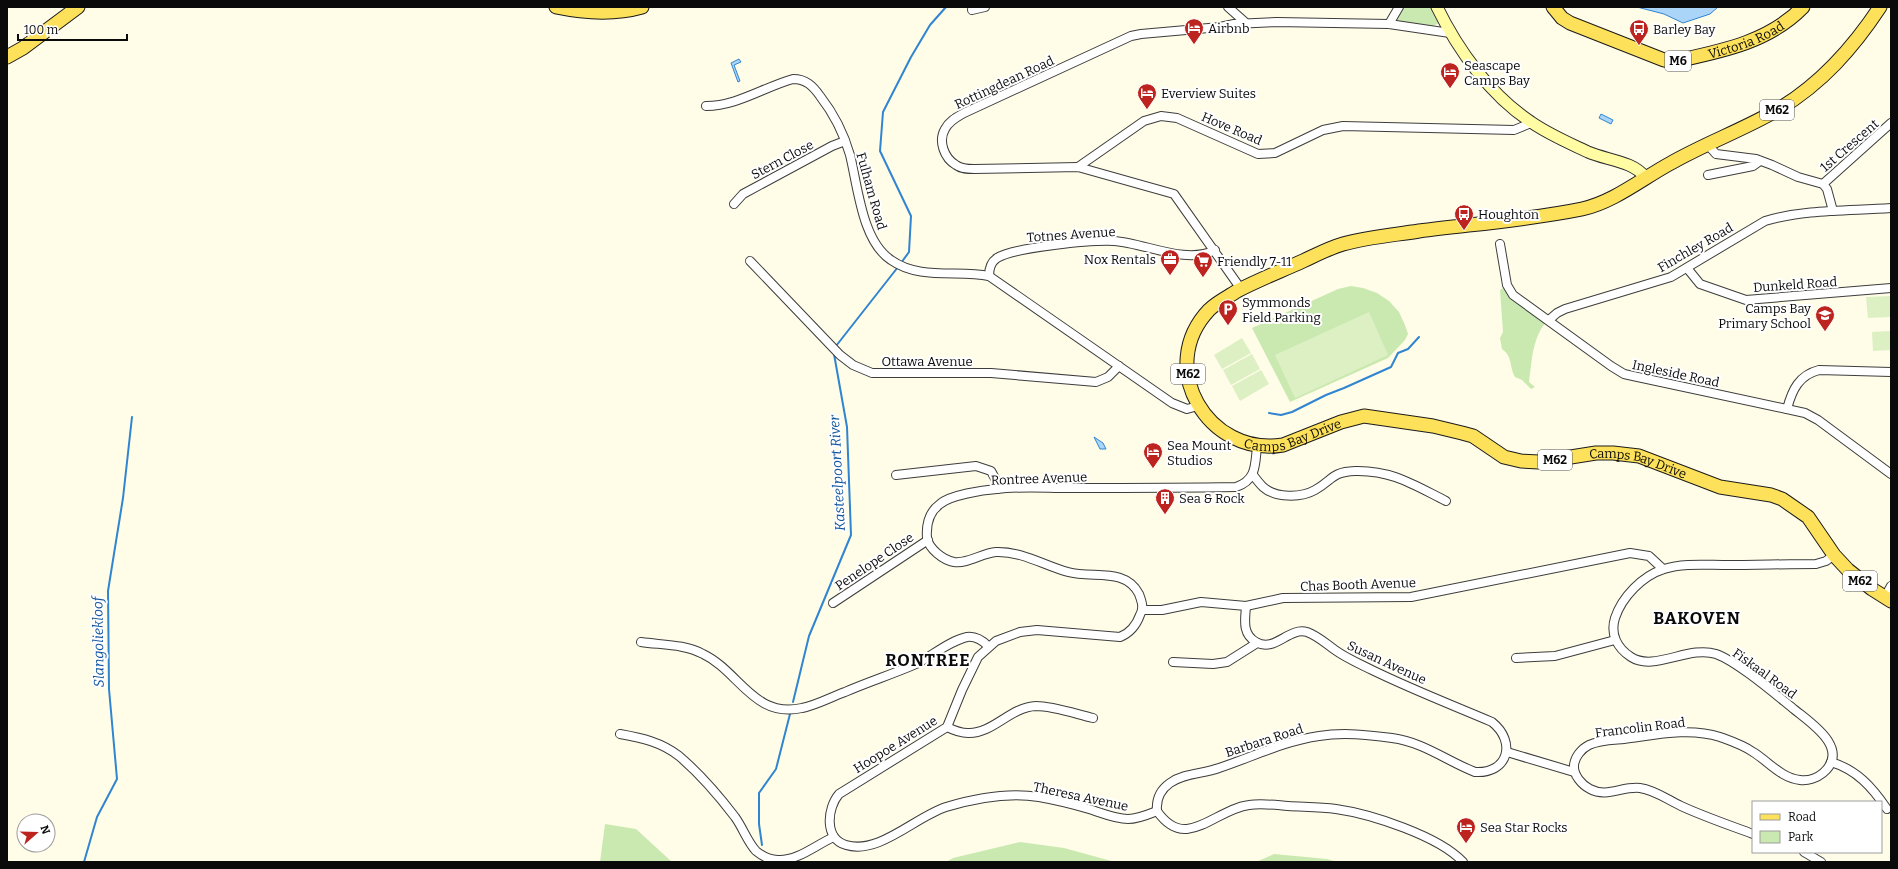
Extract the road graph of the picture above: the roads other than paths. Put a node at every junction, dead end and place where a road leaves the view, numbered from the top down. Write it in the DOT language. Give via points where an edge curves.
graph roads {
  1 [pos="78,7"];
  2 [pos="556,7"];
  3 [pos="642,7"];
  4 [pos="985,7"];
  5 [pos="1228,7"];
  6 [pos="1398,7"];
  7 [pos="1437,7"];
  8 [pos="1553,7"];
  9 [pos="1803,7"];
  10 [pos="1880,7"];
  11 [pos="972,10"];
  12 [pos="1246,23"];
  13 [pos="1389,24"];
  14 [pos="1450,33"];
  15 [pos="7,57"];
  16 [pos="706,106"];
  17 [pos="1531,122"];
  18 [pos="1891,123"];
  19 [pos="845,141"];
  20 [pos="1707,144"];
  21 [pos="1760,160"];
  22 [pos="1078,167"];
  23 [pos="1708,175"];
  24 [pos="1645,177"];
  25 [pos="1823,184"];
  26 [pos="734,204"];
  27 [pos="1891,208"];
  28 [pos="1833,211"];
  29 [pos="1500,244"];
  30 [pos="1215,250"];
  31 [pos="750,261"];
  32 [pos="1687,268"];
  33 [pos="989,276"];
  34 [pos="1891,288"];
  35 [pos="1241,289"];
  36 [pos="1549,320"];
  37 [pos="1119,366"];
  38 [pos="1891,372"];
  39 [pos="1198,406"];
  40 [pos="1787,408"];
  41 [pos="1257,446"];
  42 [pos="1891,474"];
  43 [pos="896,475"];
  44 [pos="1253,475"];
  45 [pos="997,489"];
  46 [pos="1446,501"];
  47 [pos="928,540"];
  48 [pos="1834,554"];
  49 [pos="1663,569"];
  50 [pos="1889,595"];
  51 [pos="834,603"];
  52 [pos="1246,606"];
  53 [pos="1143,610"];
  54 [pos="1615,640"];
  55 [pos="641,642"];
  56 [pos="1257,643"];
  57 [pos="988,646"];
  58 [pos="1516,658"];
  59 [pos="1172,662"];
  60 [pos="1093,718"];
  61 [pos="947,727"];
  62 [pos="620,734"];
  63 [pos="1508,752"];
  64 [pos="1831,762"];
  65 [pos="1574,772"];
  66 [pos="1881,801"];
  67 [pos="1882,802"];
  68 [pos="1887,809"];
  69 [pos="1157,811"];
  70 [pos="1752,834"];
  71 [pos="834,837"];
  72 [pos="1806,853"];
  73 [pos="1463,862"];
  74 [pos="1821,862"];
  1 -- 15 [label="main road"];
  2 -- 3 [label="main road" via="592,12 624,12"];
  4 -- 11 [label="street"];
  5 -- 12 [label="street"];
  6 -- 13 [label="street"];
  7 -- 14 [label="street"];
  8 -- 9 [label="main road, Victoria Road / M6" via="1570,23 1664,60 1676,61 1759,39 1790,19"];
  10 -- 20 [label="main road, Camps Bay Drive / M62" via="1845,55 1811,86 1778,109"];
  12 -- 13 [label="street, Rottingdean Road"];
  12 -- 22 [label="street, Rottingdean Road" via="1131,36 964,113 949,123 942,134 944,151 952,162 961,168"];
  13 -- 14 [label="street, Rottingdean Road"];
  14 -- 17 [label="street" via="1480,75"];
  16 -- 19 [label="street, Fulham Road" via="728,103 799,79 809,83 822,98 838,123"];
  17 -- 22 [label="street, Hove Road" via="1514,130 1343,126 1323,130 1275,153 1258,154 1177,118 1162,116 1144,121"];
  17 -- 24 [label="street" via="1592,154 1636,168"];
  18 -- 25 [label="street, 1st Crescent"];
  19 -- 26 [label="street, Stern Close" via="743,194"];
  19 -- 33 [label="street, Fulham Road" via="869,230 876,245 885,255 897,264 917,271"];
  20 -- 21 [label="street, 1st Crescent" via="1716,154"];
  20 -- 24 [label="main road, Camps Bay Drive / M62"];
  21 -- 23 [label="street" via="1753,166"];
  21 -- 25 [label="street, 1st Crescent" via="1798,177"];
  22 -- 30 [label="street, Rottingdean Road" via="1174,194"];
  24 -- 35 [label="main road, Camps Bay Drive / M62" via="1602,203 1583,209 1380,237 1342,245"];
  25 -- 28 [label="street, 1st Crescent" via="1827,189"];
  27 -- 28 [label="street, Finchley Road"];
  28 -- 32 [label="street, Finchley Road" via="1765,221"];
  29 -- 36 [label="street, Ingleside Road" via="1509,290"];
  30 -- 33 [label="street, Totnes Avenue" via="1189,256 1125,243 1100,241 1021,250 996,259 991,264"];
  30 -- 35 [label="street, Rottingdean Road"];
  31 -- 37 [label="street, Ottawa Avenue" via="844,358 853,366 872,372 991,373 1096,382 1108,377"];
  32 -- 34 [label="street, Dunkeld Road" via="1700,284 1746,300"];
  32 -- 36 [label="street, Finchley Road" via="1660,281 1565,309"];
  33 -- 37 [label="street, Fulham Road"];
  35 -- 39 [label="main road, Camps Bay Drive / M62" via="1209,310 1191,342 1188,374"];
  36 -- 40 [label="street, Ingleside Road" via="1624,374"];
  37 -- 39 [label="street, Fulham Road" via="1172,403 1182,408"];
  38 -- 40 [label="street" via="1819,370 1808,373 1797,383"];
  39 -- 41 [label="main road, Camps Bay Drive / M62" via="1207,418 1226,434"];
  40 -- 42 [label="street, Ingleside Road" via="1818,420"];
  41 -- 44 [label="street"];
  41 -- 48 [label="main road, Camps Bay Drive / M62" via="1273,447 1291,443 1341,422 1364,416 1433,426 1473,436 1504,456 1520,461 1539,462 1596,453 1639,456 1720,487 1782,499 1808,517"];
  43 -- 45 [label="street" via="976,466 992,471"];
  44 -- 45 [label="street, Rontree Avenue" via="1236,487"];
  44 -- 46 [label="street" via="1264,488 1296,496 1316,490 1338,472 1371,471 1391,474"];
  45 -- 47 [label="street, Rontree Avenue" via="940,503 929,518"];
  47 -- 51 [label="street, Penelope Close"];
  47 -- 53 [label="street" via="940,556 953,562 995,552 1020,555 1069,573 1118,576 1136,588"];
  48 -- 49 [label="street" via="1826,561 1816,564 1692,565"];
  48 -- 50 [label="main road, Camps Bay Drive / M62" via="1856,577"];
  49 -- 52 [label="street, Chas Booth Avenue" via="1648,556 1630,554 1411,597 1283,598"];
  49 -- 54 [label="street" via="1632,590 1622,602 1614,624"];
  52 -- 53 [label="street, Chas Booth Avenue" via="1201,602 1162,610"];
  52 -- 56 [label="street" via="1245,628 1247,634"];
  53 -- 57 [label="street" via="1130,632 1120,637 1037,630 1013,634"];
  54 -- 58 [label="street" via="1555,656"];
  54 -- 64 [label="street, Fiskaal Road" via="1622,650 1639,661 1650,662 1704,652 1726,659 1821,730 1831,746"];
  55 -- 57 [label="street" via="702,653 715,660 757,700 773,707 791,710 916,664 961,639 975,638"];
  56 -- 59 [label="street" via="1227,662"];
  56 -- 63 [label="street, Susan Avenue" via="1274,644 1295,633 1312,634 1372,670 1492,722 1506,739"];
  57 -- 61 [label="street, Hoopoe Avenue" via="970,672"];
  60 -- 61 [label="street" via="1036,706 1017,711 976,732 964,733"];
  61 -- 71 [label="street, Hoopoe Avenue" via="839,794 834,800 831,816 831,831"];
  62 -- 71 [label="street" via="657,742 679,756 734,816 751,845 767,858 790,859"];
  63 -- 65 [label="street"];
  63 -- 69 [label="street, Barbara Road" via="1495,768 1482,773 1422,746 1394,738 1350,734 1318,736 1284,744 1217,769 1178,778 1164,788 1156,804"];
  64 -- 65 [label="street, Francolin Road" via="1817,777 1797,780 1787,777 1745,747 1707,734 1681,732 1588,746 1577,757"];
  64 -- 66 [label="street" via="1856,773 1866,781"];
  65 -- 70 [label="street" via="1584,785 1599,793 1642,788"];
  67 -- 68 [label="street"];
  69 -- 71 [label="street, Theresa Avenue" via="1137,818 1119,818 1055,800 1006,796 979,799 944,808 872,845 847,845"];
  69 -- 73 [label="street" via="1170,825 1186,829 1249,805 1337,809 1378,819 1423,836 1444,846"];
  72 -- 74 [label="street"];
}
